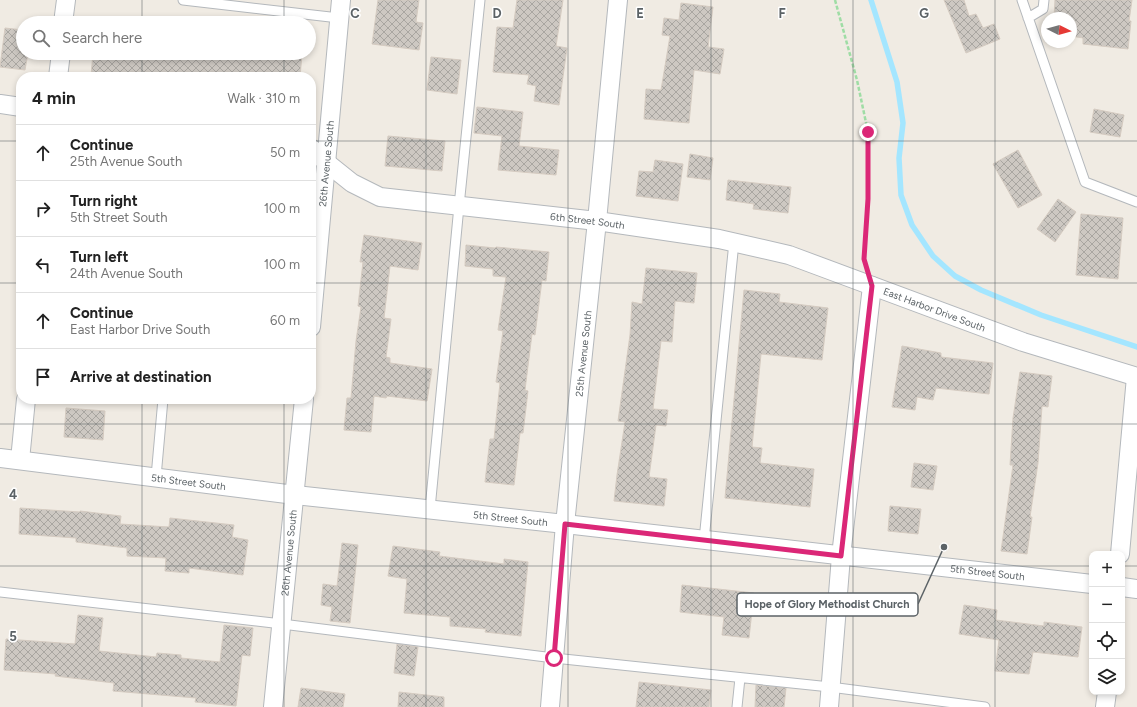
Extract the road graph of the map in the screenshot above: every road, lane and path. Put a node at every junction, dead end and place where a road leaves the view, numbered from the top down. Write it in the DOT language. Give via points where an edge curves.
graph roads {
  1 [pos="66,0"];
  2 [pos="183,0"];
  3 [pos="341,0"];
  4 [pos="480,0"];
  5 [pos="618,0"];
  6 [pos="835,0"];
  7 [pos="1022,0"];
  8 [pos="1044,0"];
  9 [pos="205,1"];
  10 [pos="65,16"];
  11 [pos="339,18"];
  12 [pos="1028,18"];
  13 [pos="60,60"];
  14 [pos="59,72"];
  15 [pos="0,104"];
  16 [pos="16,106"];
  17 [pos="316,152"];
  18 [pos="327,162"];
  19 [pos="1137,202"];
  20 [pos="459,206"];
  21 [pos="597,221"];
  22 [pos="734,242"];
  23 [pos="316,275"];
  24 [pos="872,286"];
  25 [pos="1137,377"];
  26 [pos="26,404"];
  27 [pos="163,404"];
  28 [pos="304,404"];
  29 [pos="0,458"];
  30 [pos="20,460"];
  31 [pos="156,477"];
  32 [pos="295,495"];
  33 [pos="430,509"];
  34 [pos="565,524"];
  35 [pos="704,540"];
  36 [pos="1120,551"];
  37 [pos="841,556"];
  38 [pos="1089,584"];
  39 [pos="1125,588"];
  40 [pos="1137,589"];
  41 [pos="0,592"];
  42 [pos="282,624"];
  43 [pos="554,658"];
  44 [pos="740,678"];
  45 [pos="830,687"];
  46 [pos="1107,695"];
  47 [pos="273,707"];
  48 [pos="550,707"];
  49 [pos="737,707"];
  50 [pos="829,707"];
  51 [pos="985,707"];
  52 [pos="1106,707"];
  1 -- 10 [label="street"];
  2 -- 9 [label="lane"];
  3 -- 11 [label="street, 26th Avenue South"];
  4 -- 20 [label="lane"];
  5 -- 21 [label="street, 25th Avenue South"];
  6 -- 24 [label="path, East Harbor Drive South" via="868,132 868,199 864,259"];
  7 -- 12 [label="lane"];
  8 -- 12 [label="lane" via="1043,9"];
  9 -- 11 [label="lane"];
  11 -- 18 [label="street, 26th Avenue South"];
  12 -- 19 [label="lane" via="1085,182"];
  13 -- 14 [label="street"];
  15 -- 16 [label="street"];
  17 -- 18 [label="street, 6th Street South"];
  18 -- 20 [label="street, 6th Street South" via="352,183 380,197"];
  18 -- 23 [label="street, 26th Avenue South"];
  20 -- 21 [label="street, 6th Street South"];
  20 -- 33 [label="lane"];
  21 -- 22 [label="street, 6th Street South"];
  21 -- 34 [label="street, 25th Avenue South"];
  22 -- 24 [label="street, 6th Street South" via="789,255"];
  22 -- 35 [label="lane"];
  24 -- 25 [label="street, East Harbor Drive South" via="1023,342"];
  24 -- 37 [label="street"];
  25 -- 36 [label="street"];
  26 -- 30 [label="street"];
  27 -- 31 [label="lane"];
  28 -- 32 [label="street, 26th Avenue South"];
  29 -- 30 [label="street, 5th Street South"];
  30 -- 31 [label="street, 5th Street South"];
  31 -- 32 [label="street, 5th Street South"];
  32 -- 33 [label="street, 5th Street South"];
  32 -- 42 [label="street, 26th Avenue South"];
  33 -- 34 [label="street, 5th Street South"];
  34 -- 35 [label="street, 5th Street South"];
  34 -- 43 [label="street, 25th Avenue South"];
  35 -- 37 [label="street, 5th Street South"];
  37 -- 38 [label="street, 5th Street South"];
  37 -- 45 [label="street"];
  39 -- 40 [label="street"];
  41 -- 42 [label="lane"];
  42 -- 43 [label="lane"];
  42 -- 47 [label="street, 26th Avenue South"];
  43 -- 44 [label="lane"];
  43 -- 48 [label="street, 25th Avenue South"];
  44 -- 45 [label="lane"];
  44 -- 49 [label="lane"];
  45 -- 50 [label="street"];
  45 -- 51 [label="lane"];
  46 -- 52 [label="street"];
}
